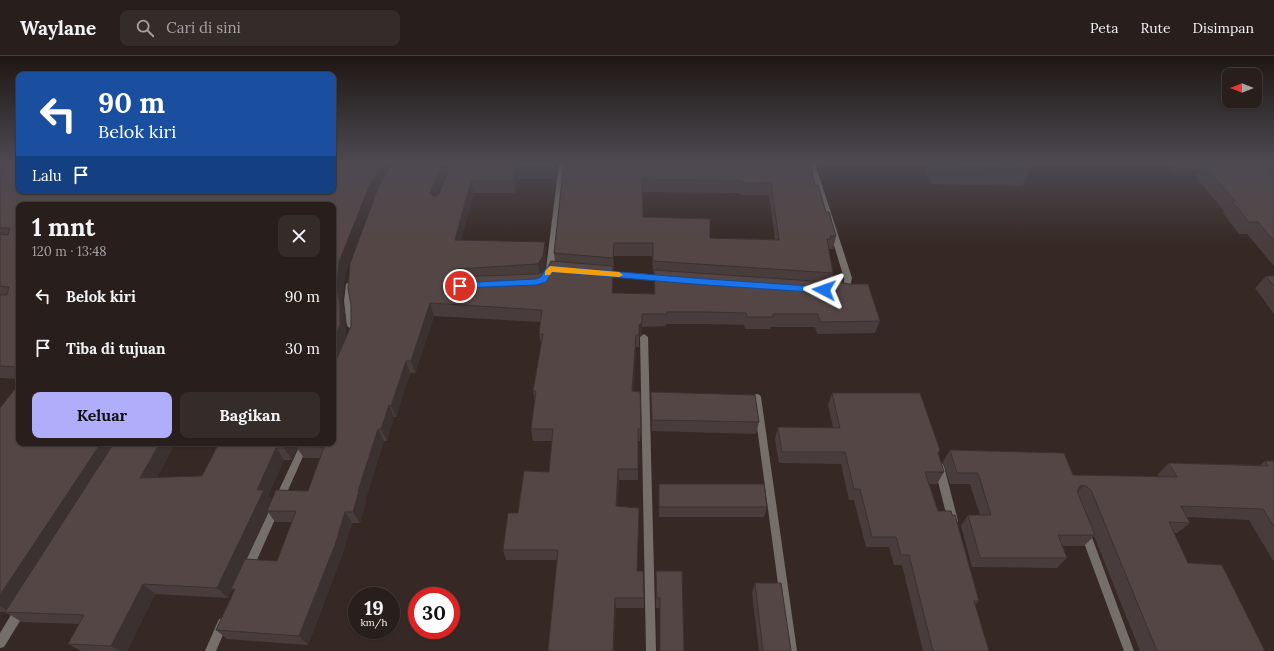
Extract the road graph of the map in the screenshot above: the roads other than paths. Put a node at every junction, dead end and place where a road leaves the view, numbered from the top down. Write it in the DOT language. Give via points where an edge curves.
graph roads {
  1 [pos="560,191"];
  2 [pos="821,191"];
  3 [pos="598,273"];
  4 [pos="350,275"];
  5 [pos="670,279"];
  6 [pos="544,280"];
  7 [pos="832,289"];
  8 [pos="351,331"];
  9 [pos="644,337"];
  10 [pos="757,397"];
  11 [pos="304,446"];
  12 [pos="938,464"];
  13 [pos="1082,524"];
  14 [pos="956,531"];
  15 [pos="243,579"];
  16 [pos="25,603"];
  17 [pos="226,615"];
  18 [pos="0,643"];
  19 [pos="210,651"];
  20 [pos="651,651"];
  21 [pos="792,651"];
  22 [pos="1129,651"];
  1 -- 6 [label="street" via="554,269"];
  2 -- 7 [label="street" via="848,278 847,284"];
  3 -- 5 [label="street"];
  4 -- 8 [label="street" via="348,301 352,317"];
  9 -- 20 [label="street"];
  10 -- 21 [label="street"];
  11 -- 15 [label="street"];
  12 -- 14 [label="street"];
  13 -- 22 [label="street"];
  16 -- 18 [label="street"];
  17 -- 19 [label="street"];
}
